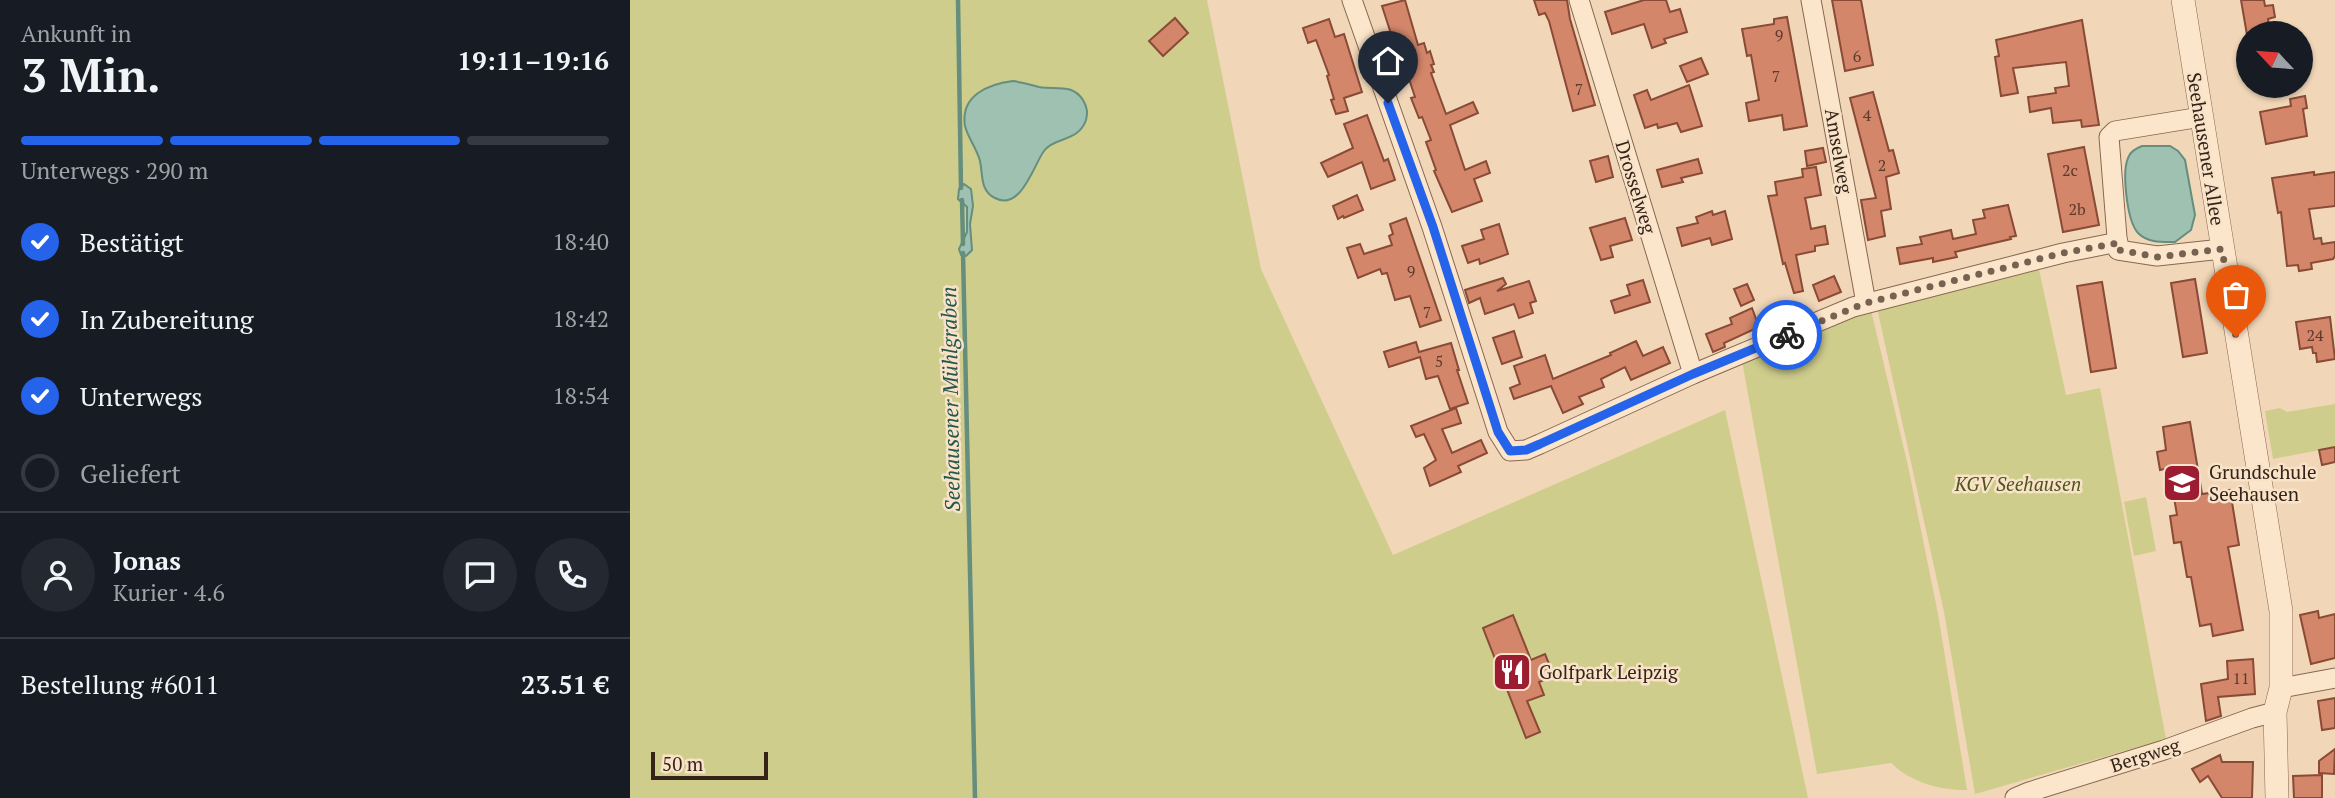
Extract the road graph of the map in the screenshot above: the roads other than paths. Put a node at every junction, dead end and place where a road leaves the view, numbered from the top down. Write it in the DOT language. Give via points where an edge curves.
graph roads {
  1 [pos="1352,0"];
  2 [pos="1579,0"];
  3 [pos="1811,0"];
  4 [pos="2183,0"];
  5 [pos="2202,117"];
  6 [pos="2118,243"];
  7 [pos="2222,249"];
  8 [pos="1866,303"];
  9 [pos="1693,374"];
  10 [pos="2335,678"];
  11 [pos="2281,688"];
  12 [pos="2275,712"];
  13 [pos="2015,798"];
  14 [pos="2277,798"];
  1 -- 9 [label="street" via="1433,227 1498,432 1510,451 1526,450"];
  2 -- 9 [label="street, Drosselweg"];
  3 -- 8 [label="street, Amselweg"];
  4 -- 5 [label="street, Seehausener Allee"];
  5 -- 6 [label="street" via="2115,131 2109,137"];
  5 -- 7 [label="street, Seehausener Allee"];
  6 -- 7 [label="street" via="2119,250 2157,257"];
  6 -- 8 [label="street"];
  7 -- 11 [label="street, Seehausener Allee" via="2275,563 2281,611"];
  8 -- 9 [label="street"];
  10 -- 11 [label="street"];
  11 -- 12 [label="street, Seehausener Allee"];
  12 -- 13 [label="street, Bergweg"];
  12 -- 14 [label="street, Seehausener Allee"];
}
